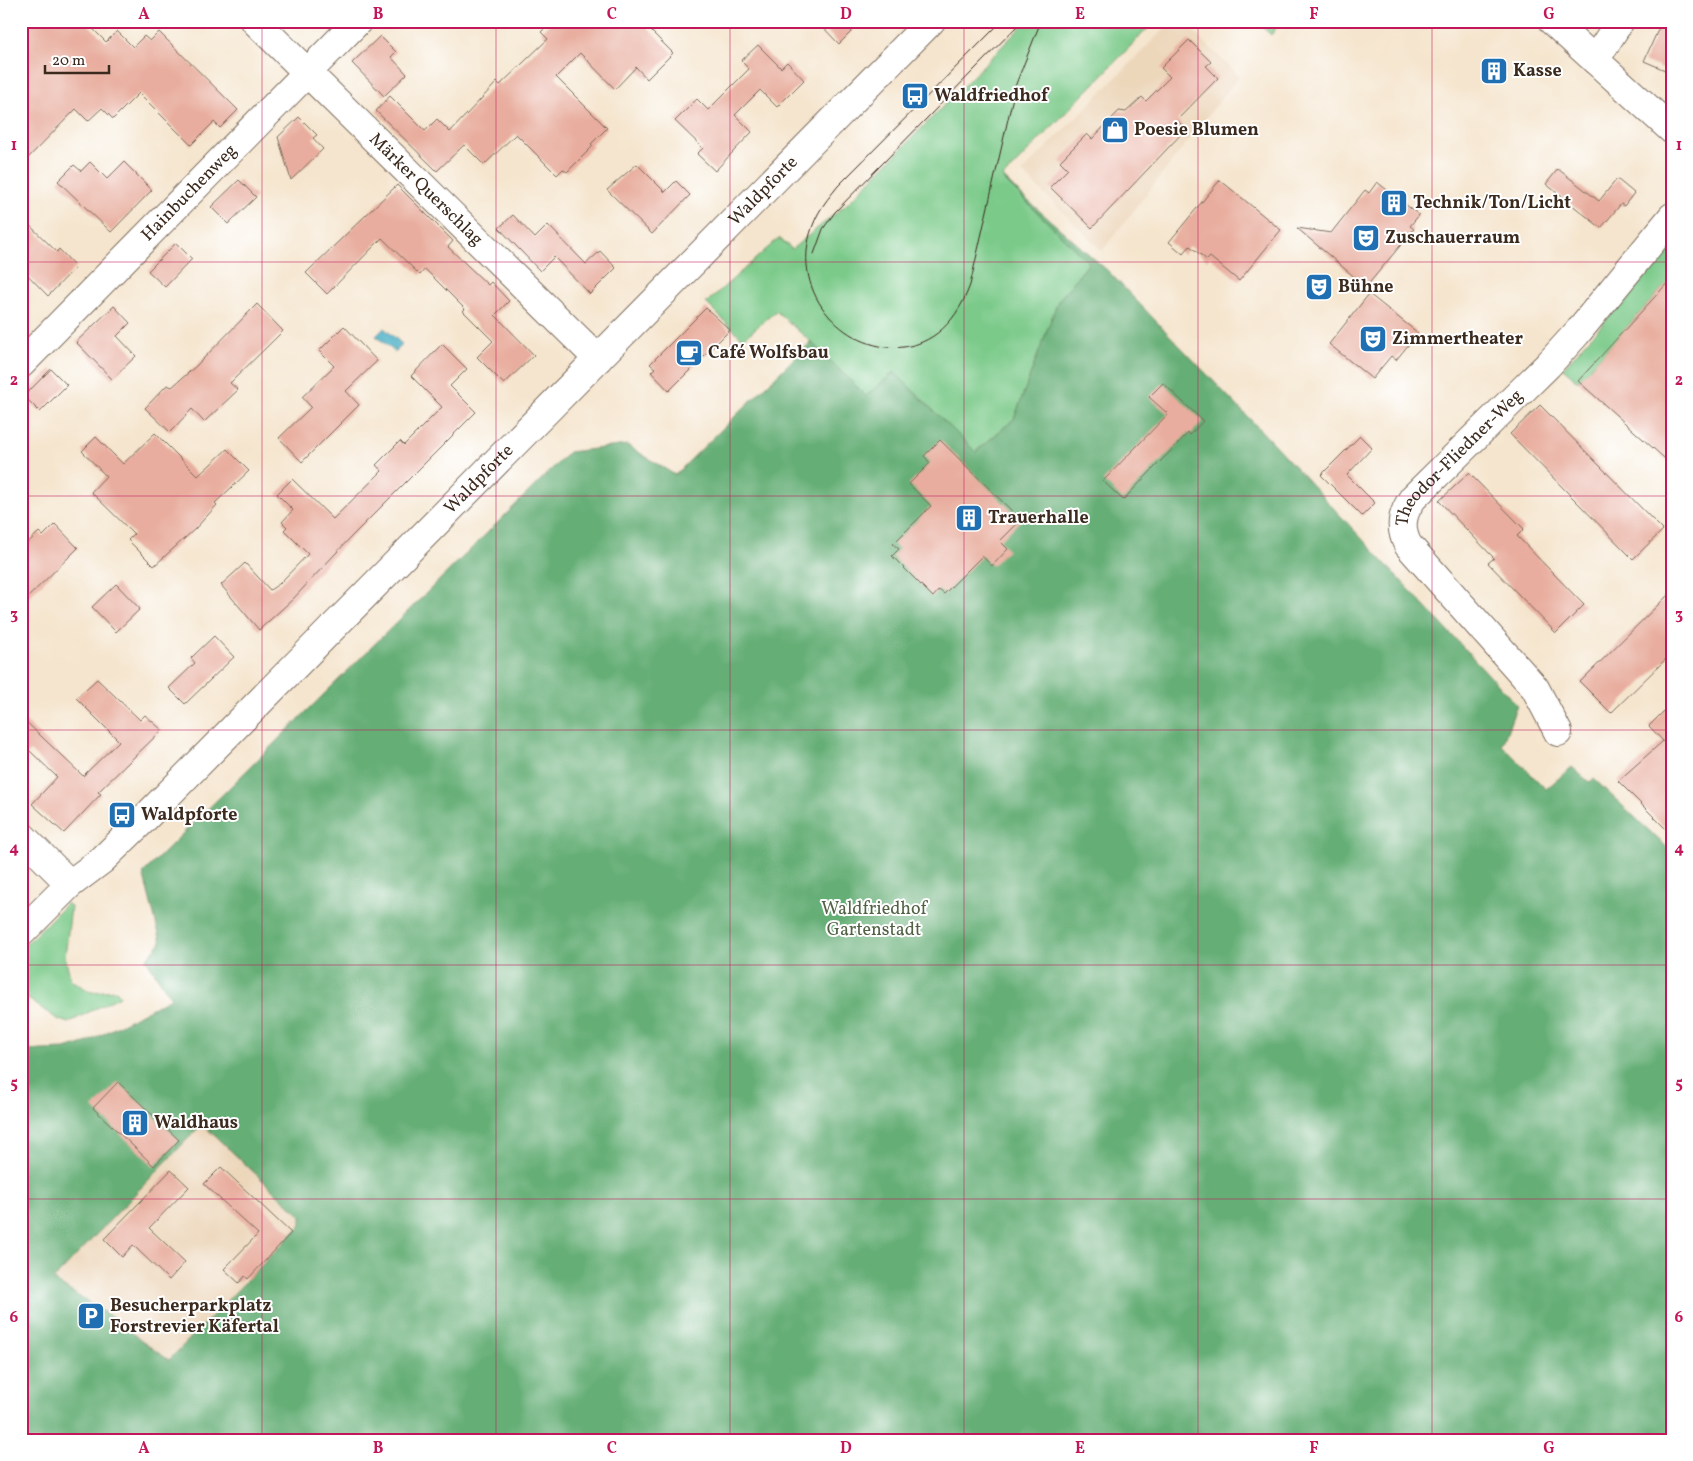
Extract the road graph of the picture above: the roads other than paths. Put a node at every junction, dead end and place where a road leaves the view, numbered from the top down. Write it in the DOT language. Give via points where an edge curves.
graph roads {
  1 [pos="255,21"];
  2 [pos="358,21"];
  3 [pos="931,21"];
  4 [pos="1552,21"];
  5 [pos="1620,21"];
  6 [pos="1595,60"];
  7 [pos="307,73"];
  8 [pos="1672,130"];
  9 [pos="1672,217"];
  10 [pos="598,359"];
  11 [pos="21,364"];
  12 [pos="1558,732"];
  13 [pos="21,835"];
  14 [pos="70,884"];
  15 [pos="21,933"];
  1 -- 7 [label="street, Märker Querschlag"];
  2 -- 7 [label="street, Hainbuchenweg"];
  3 -- 10 [label="street, Waldpforte"];
  4 -- 6 [label="street"];
  5 -- 6 [label="street"];
  6 -- 8 [label="street"];
  7 -- 10 [label="street, Märker Querschlag"];
  7 -- 11 [label="street, Hainbuchenweg"];
  9 -- 12 [label="street, Theodor-Fliedner-Weg" via="1548,365 1413,498 1403,519 1403,534 1408,544 1535,688"];
  10 -- 14 [label="street, Waldpforte" via="102,860"];
  13 -- 14 [label="street"];
  14 -- 15 [label="street, Waldpforte"];
}
